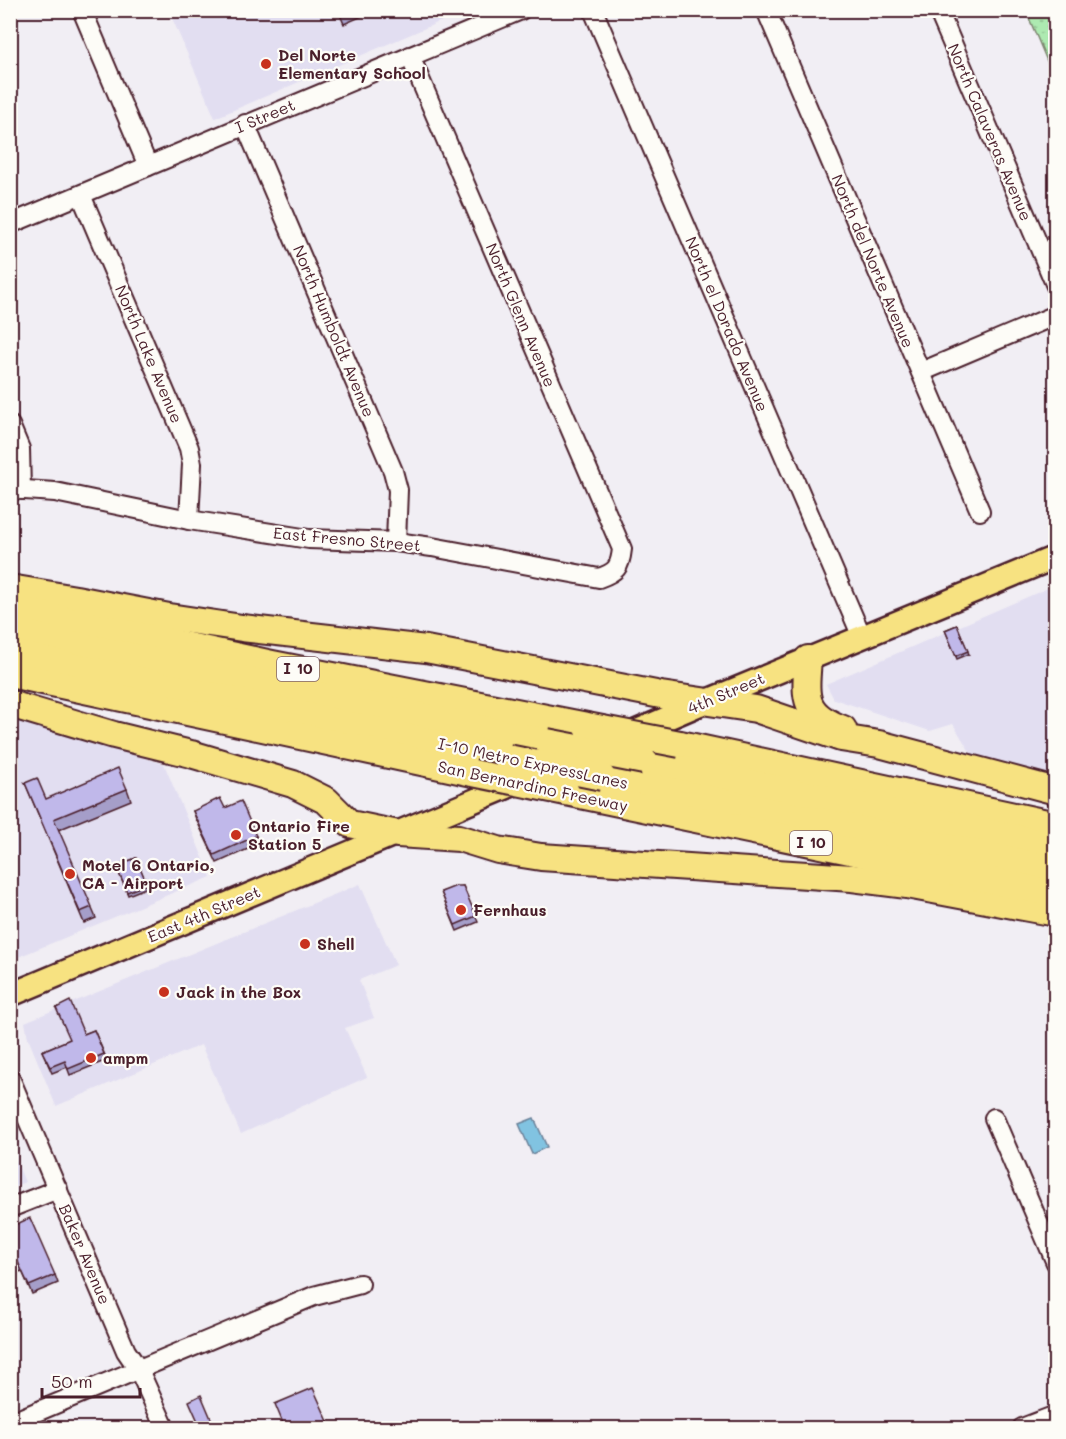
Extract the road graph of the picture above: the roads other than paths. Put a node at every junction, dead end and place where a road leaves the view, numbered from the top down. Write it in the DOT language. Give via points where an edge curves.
graph roads {
  1 [pos="82,10"];
  2 [pos="521,10"];
  3 [pos="593,10"];
  4 [pos="766,10"];
  5 [pos="938,10"];
  6 [pos="410,56"];
  7 [pos="245,124"];
  8 [pos="148,166"];
  9 [pos="81,195"];
  10 [pos="10,224"];
  11 [pos="1056,286"];
  12 [pos="1056,315"];
  13 [pos="921,372"];
  14 [pos="10,425"];
  15 [pos="16,489"];
  16 [pos="980,511"];
  17 [pos="189,519"];
  18 [pos="396,542"];
  19 [pos="1056,557"];
  20 [pos="612,573"];
  21 [pos="10,588"];
  22 [pos="10,608"];
  23 [pos="10,631"];
  24 [pos="862,637"];
  25 [pos="10,653"];
  26 [pos="808,659"];
  27 [pos="10,674"];
  28 [pos="706,701"];
  29 [pos="10,704"];
  30 [pos="879,744"];
  31 [pos="1056,792"];
  32 [pos="1056,825"];
  33 [pos="398,834"];
  34 [pos="1056,846"];
  35 [pos="1056,869"];
  36 [pos="1056,894"];
  37 [pos="1056,913"];
  38 [pos="10,995"];
  39 [pos="10,1077"];
  40 [pos="994,1118"];
  41 [pos="58,1189"];
  42 [pos="10,1208"];
  43 [pos="1056,1263"];
  44 [pos="360,1284"];
  45 [pos="139,1370"];
  46 [pos="1056,1414"];
  47 [pos="10,1423"];
  48 [pos="165,1428"];
  49 [pos="1023,1428"];
  1 -- 8 [label="street"];
  2 -- 6 [label="street, I Street"];
  3 -- 24 [label="street, North el Dorado Avenue"];
  4 -- 13 [label="street, North del Norte Avenue"];
  5 -- 11 [label="street, North Calaveras Avenue"];
  6 -- 7 [label="street, I Street"];
  6 -- 20 [label="street, North Glenn Avenue" via="622,549 621,563"];
  7 -- 8 [label="street, I Street"];
  7 -- 18 [label="street, North Humboldt Avenue" via="393,471 398,490"];
  8 -- 9 [label="street, I Street"];
  9 -- 10 [label="street, I Street"];
  9 -- 17 [label="street, North Lake Avenue" via="189,448"];
  12 -- 13 [label="street"];
  13 -- 16 [label="street, North del Norte Avenue"];
  14 -- 15 [label="street" via="20,449"];
  15 -- 17 [label="street, East Fresno Street" via="55,492"];
  17 -- 18 [label="street, East Fresno Street" via="309,539"];
  18 -- 20 [label="street, East Fresno Street" via="598,578"];
  19 -- 24 [label="main road, 4th Street"];
  21 -- 28 [label="highway" via="231,627 426,649"];
  22 -- 32 [label="highway, I 10, bridge"];
  23 -- 34 [label="highway, I-10 Metro ExpressLanes, bridge"];
  24 -- 26 [label="main road, 4th Street"];
  25 -- 35 [label="highway, I-10 Metro ExpressLanes, bridge"];
  26 -- 28 [label="main road, 4th Street"];
  26 -- 30 [label="highway" via="805,693 818,717"];
  27 -- 36 [label="highway, San Bernardino Freeway / I 10, bridge"];
  28 -- 30 [label="highway" via="756,709 841,738"];
  28 -- 33 [label="main road, 4th Street"];
  29 -- 33 [label="highway" via="293,784 327,801 350,824"];
  30 -- 31 [label="highway"];
  33 -- 37 [label="highway" via="459,838 541,857 852,878"];
  33 -- 38 [label="main road, East 4th Street"];
  39 -- 41 [label="street, Baker Avenue"];
  40 -- 43 [label="street"];
  41 -- 42 [label="street"];
  41 -- 45 [label="street, Baker Avenue" via="126,1351"];
  44 -- 45 [label="street" via="314,1296"];
  45 -- 47 [label="street"];
  45 -- 48 [label="street, Baker Avenue"];
  46 -- 49 [label="street"];
}
